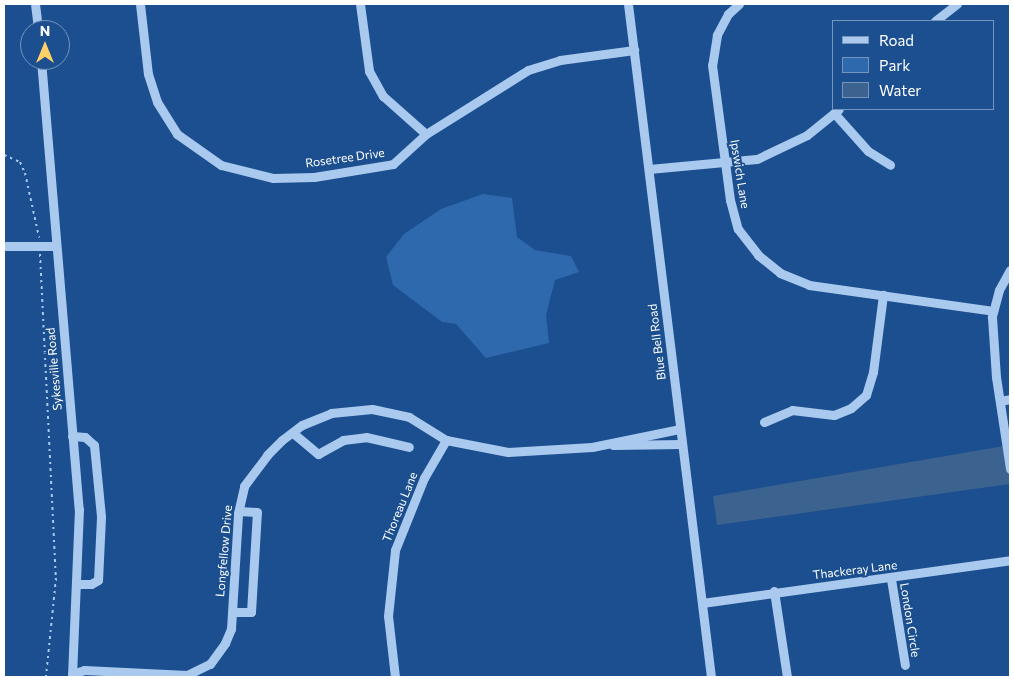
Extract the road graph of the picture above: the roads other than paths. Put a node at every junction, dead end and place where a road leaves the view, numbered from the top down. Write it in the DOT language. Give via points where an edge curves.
graph roads {
  1 [pos="35,4"];
  2 [pos="140,4"];
  3 [pos="360,4"];
  4 [pos="628,4"];
  5 [pos="740,4"];
  6 [pos="957,4"];
  7 [pos="37,20"];
  8 [pos="935,20"];
  9 [pos="634,50"];
  10 [pos="42,70"];
  11 [pos="837,111"];
  12 [pos="426,134"];
  13 [pos="724,161"];
  14 [pos="890,165"];
  15 [pos="648,169"];
  16 [pos="4,246"];
  17 [pos="56,246"];
  18 [pos="1010,270"];
  19 [pos="883,294"];
  20 [pos="993,311"];
  21 [pos="1010,399"];
  22 [pos="1000,401"];
  23 [pos="764,422"];
  24 [pos="680,429"];
  25 [pos="293,433"];
  26 [pos="72,436"];
  27 [pos="446,440"];
  28 [pos="682,444"];
  29 [pos="608,445"];
  30 [pos="409,447"];
  31 [pos="1010,469"];
  32 [pos="239,511"];
  33 [pos="1010,560"];
  34 [pos="891,579"];
  35 [pos="77,584"];
  36 [pos="774,591"];
  37 [pos="702,603"];
  38 [pos="233,612"];
  39 [pos="904,665"];
  40 [pos="201,674"];
  41 [pos="72,675"];
  42 [pos="395,677"];
  43 [pos="711,677"];
  44 [pos="787,677"];
  1 -- 7 [label="street"];
  2 -- 12 [label="street, Rosetree Drive" via="148,74 157,102 177,134 221,165 273,178 360,170 393,164"];
  3 -- 12 [label="street" via="369,71 383,96"];
  4 -- 9 [label="street, Blue Bell Road"];
  5 -- 13 [label="street, Ipswich Lane" via="728,14 713,43 712,65"];
  6 -- 8 [label="street"];
  9 -- 12 [label="street, Rosetree Drive" via="578,56 528,70"];
  9 -- 15 [label="street, Blue Bell Road"];
  10 -- 17 [label="street, Sykesville Road"];
  11 -- 13 [label="street" via="807,135 757,158"];
  11 -- 14 [label="street" via="868,151"];
  13 -- 15 [label="street"];
  13 -- 19 [label="street, Ipswich Lane" via="738,230 758,256 780,273 809,285"];
  15 -- 24 [label="street, Blue Bell Road"];
  16 -- 17 [label="street"];
  17 -- 26 [label="street, Sykesville Road"];
  18 -- 20 [label="street"];
  19 -- 20 [label="street, Ipswich Lane"];
  19 -- 23 [label="street" via="873,372 866,394 851,408 834,415 792,410"];
  20 -- 22 [label="street"];
  21 -- 22 [label="street"];
  22 -- 31 [label="street"];
  24 -- 28 [label="street, Blue Bell Road"];
  24 -- 29 [label="street, Longfellow Drive"];
  25 -- 27 [label="street, Longfellow Drive" via="331,413 372,408 409,417"];
  25 -- 30 [label="street" via="318,454 343,440 366,437"];
  25 -- 32 [label="street, Longfellow Drive" via="255,469 244,486"];
  26 -- 35 [label="street, Sykesville Road" via="79,510"];
  26 -- 35 [label="street" via="85,437 94,445 101,517 98,580 91,584"];
  27 -- 29 [label="street, Longfellow Drive" via="481,449 528,453"];
  27 -- 42 [label="street, Thoreau Lane" via="424,478 395,550 388,616"];
  28 -- 29 [label="street, Longfellow Drive"];
  28 -- 37 [label="street, Blue Bell Road"];
  32 -- 38 [label="street, Longfellow Drive"];
  32 -- 38 [label="street" via="257,512 251,612"];
  33 -- 34 [label="street, Thackeray Lane"];
  34 -- 36 [label="street, Thackeray Lane"];
  34 -- 39 [label="street, London Circle"];
  35 -- 41 [label="street, Sykesville Road"];
  36 -- 37 [label="street, Thackeray Lane"];
  36 -- 44 [label="street"];
  37 -- 43 [label="street, Blue Bell Road"];
  38 -- 40 [label="street, Longfellow Drive" via="225,643"];
  40 -- 41 [label="street, Longfellow Drive" via="84,670"];
}
